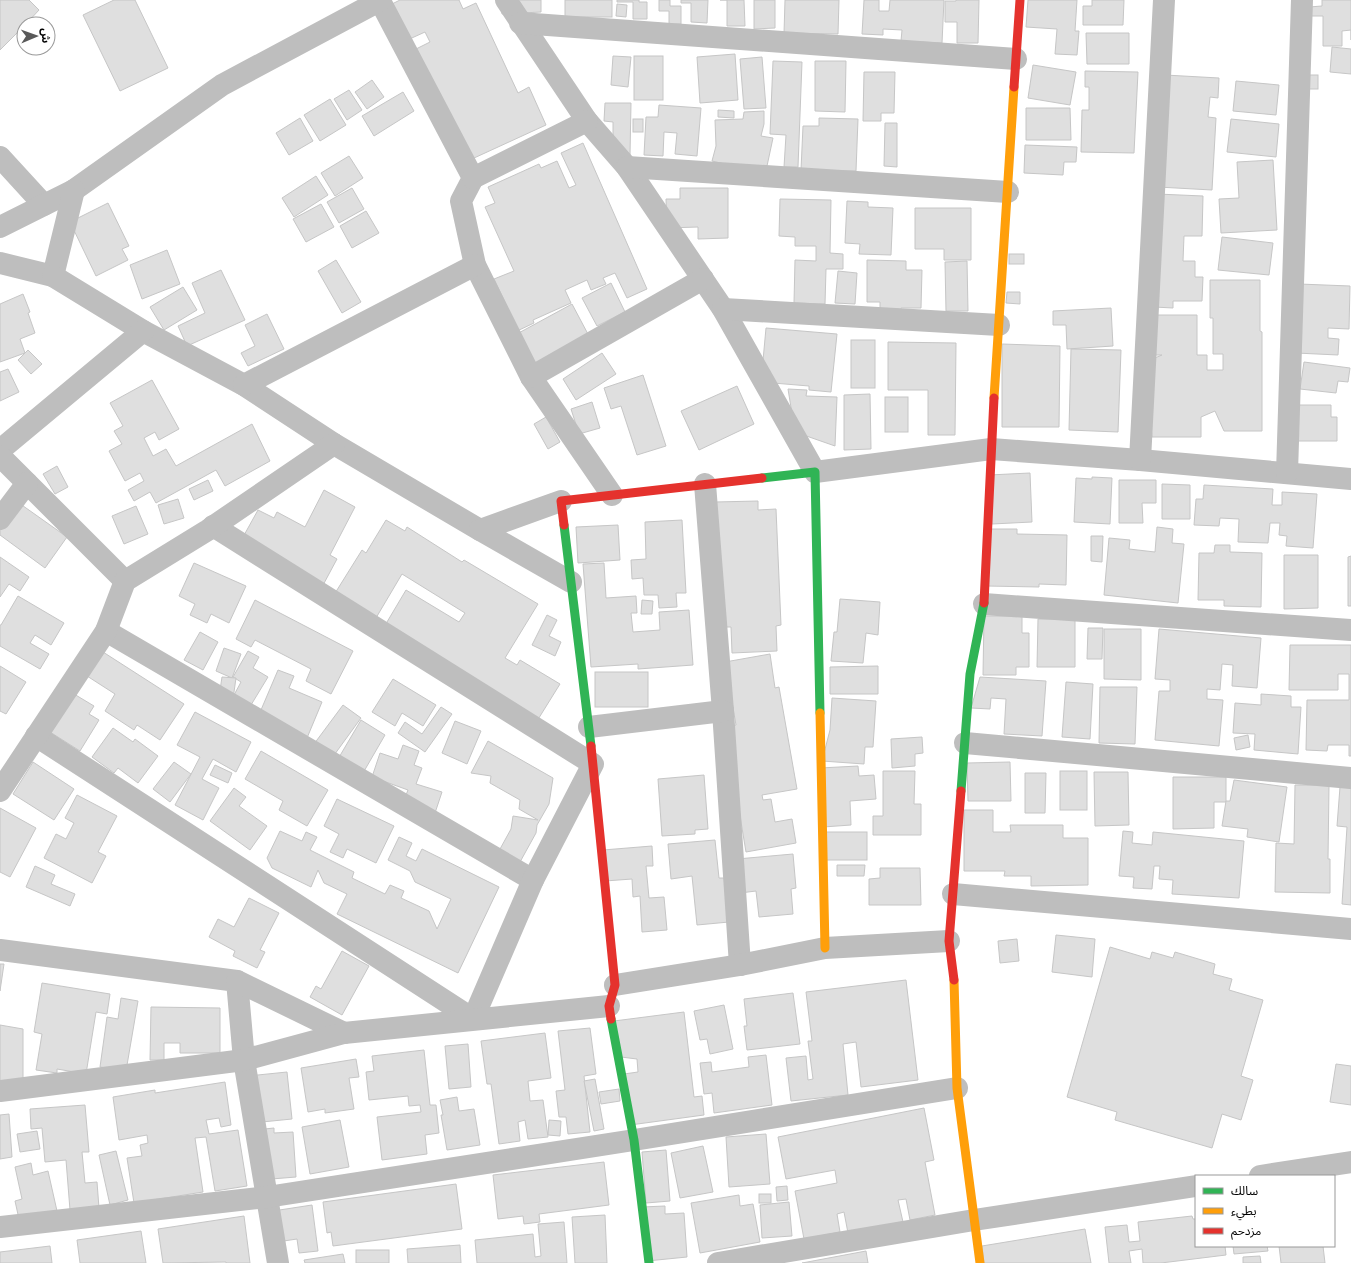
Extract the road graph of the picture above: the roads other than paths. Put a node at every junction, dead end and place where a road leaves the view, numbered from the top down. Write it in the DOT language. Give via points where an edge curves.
graph roads {
  1 [pos="381,0"];
  2 [pos="506,0"];
  3 [pos="1020,0"];
  4 [pos="1164,0"];
  5 [pos="1302,0"];
  6 [pos="520,23"];
  7 [pos="1016,58"];
  8 [pos="587,120"];
  9 [pos="0,157"];
  10 [pos="627,167"];
  11 [pos="473,178"];
  12 [pos="74,190"];
  13 [pos="1008,192"];
  14 [pos="44,205"];
  15 [pos="0,227"];
  16 [pos="0,263"];
  17 [pos="475,265"];
  18 [pos="53,276"];
  19 [pos="703,279"];
  20 [pos="723,309"];
  21 [pos="999,325"];
  22 [pos="143,331"];
  23 [pos="531,377"];
  24 [pos="244,385"];
  25 [pos="334,444"];
  26 [pos="991,449"];
  27 [pos="0,450"];
  28 [pos="0,456"];
  29 [pos="1140,460"];
  30 [pos="815,472"];
  31 [pos="1287,474"];
  32 [pos="1351,479"];
  33 [pos="27,483"];
  34 [pos="705,484"];
  35 [pos="612,495"];
  36 [pos="560,501"];
  37 [pos="0,519"];
  38 [pos="213,526"];
  39 [pos="480,530"];
  40 [pos="125,581"];
  41 [pos="571,582"];
  42 [pos="984,604"];
  43 [pos="1351,630"];
  44 [pos="106,631"];
  45 [pos="723,711"];
  46 [pos="589,727"];
  47 [pos="36,736"];
  48 [pos="965,743"];
  49 [pos="593,764"];
  50 [pos="1351,778"];
  51 [pos="0,791"];
  52 [pos="533,880"];
  53 [pos="953,894"];
  54 [pos="1351,929"];
  55 [pos="950,941"];
  56 [pos="825,948"];
  57 [pos="0,950"];
  58 [pos="740,965"];
  59 [pos="237,981"];
  60 [pos="615,985"];
  61 [pos="609,1006"];
  62 [pos="473,1019"];
  63 [pos="344,1033"];
  64 [pos="244,1060"];
  65 [pos="957,1088"];
  66 [pos="0,1091"];
  67 [pos="634,1140"];
  68 [pos="1351,1162"];
  69 [pos="1266,1175"];
  70 [pos="1195,1186"];
  71 [pos="267,1197"];
  72 [pos="974,1220"];
  73 [pos="0,1227"];
  74 [pos="278,1263"];
  75 [pos="649,1263"];
  76 [pos="718,1263"];
  77 [pos="980,1263"];
  1 -- 11 [label="street"];
  1 -- 12 [label="street" via="222,85"];
  2 -- 6 [label="street"];
  3 -- 7 [label="street"];
  4 -- 29 [label="street"];
  5 -- 31 [label="street"];
  6 -- 7 [label="street"];
  6 -- 8 [label="street"];
  7 -- 13 [label="street"];
  8 -- 10 [label="street"];
  8 -- 11 [label="street"];
  9 -- 14 [label="street"];
  10 -- 13 [label="street"];
  10 -- 19 [label="street"];
  11 -- 17 [label="street" via="461,201"];
  12 -- 14 [label="street"];
  12 -- 18 [label="street"];
  13 -- 21 [label="street"];
  14 -- 15 [label="street"];
  16 -- 18 [label="street"];
  17 -- 23 [label="street"];
  17 -- 24 [label="street"];
  18 -- 22 [label="street"];
  19 -- 20 [label="street"];
  19 -- 23 [label="street"];
  20 -- 21 [label="street"];
  20 -- 30 [label="street"];
  21 -- 26 [label="street"];
  22 -- 24 [label="street"];
  22 -- 27 [label="street"];
  23 -- 35 [label="street"];
  24 -- 25 [label="street"];
  25 -- 38 [label="street"];
  25 -- 39 [label="street"];
  26 -- 29 [label="street"];
  26 -- 30 [label="street"];
  26 -- 42 [label="street"];
  28 -- 33 [label="street"];
  29 -- 31 [label="street"];
  30 -- 34 [label="street"];
  30 -- 56 [label="street"];
  31 -- 32 [label="street"];
  33 -- 37 [label="street"];
  33 -- 40 [label="street"];
  34 -- 35 [label="street"];
  34 -- 45 [label="street"];
  35 -- 36 [label="street"];
  36 -- 39 [label="street"];
  36 -- 41 [label="street"];
  38 -- 40 [label="street"];
  38 -- 49 [label="street"];
  39 -- 41 [label="street"];
  40 -- 44 [label="street"];
  41 -- 46 [label="street"];
  42 -- 43 [label="street"];
  42 -- 48 [label="street" via="970,674"];
  44 -- 47 [label="street"];
  44 -- 52 [label="street"];
  45 -- 46 [label="street"];
  45 -- 58 [label="street"];
  46 -- 49 [label="street"];
  47 -- 51 [label="street"];
  47 -- 62 [label="street"];
  48 -- 50 [label="street"];
  48 -- 53 [label="street"];
  49 -- 52 [label="street"];
  49 -- 60 [label="street"];
  52 -- 62 [label="street"];
  53 -- 54 [label="street"];
  53 -- 55 [label="street"];
  55 -- 56 [label="street"];
  55 -- 65 [label="street"];
  56 -- 58 [label="street"];
  57 -- 59 [label="street"];
  58 -- 60 [label="street"];
  59 -- 63 [label="street"];
  59 -- 64 [label="street"];
  60 -- 61 [label="street"];
  61 -- 62 [label="street"];
  61 -- 67 [label="street"];
  62 -- 63 [label="street"];
  63 -- 64 [label="street"];
  64 -- 66 [label="street"];
  64 -- 71 [label="street"];
  65 -- 67 [label="street"];
  65 -- 72 [label="street"];
  67 -- 71 [label="street"];
  67 -- 75 [label="street"];
  68 -- 69 [label="street"];
  70 -- 72 [label="street"];
  71 -- 73 [label="street"];
  71 -- 74 [label="street"];
  72 -- 76 [label="street"];
  72 -- 77 [label="street"];
}
